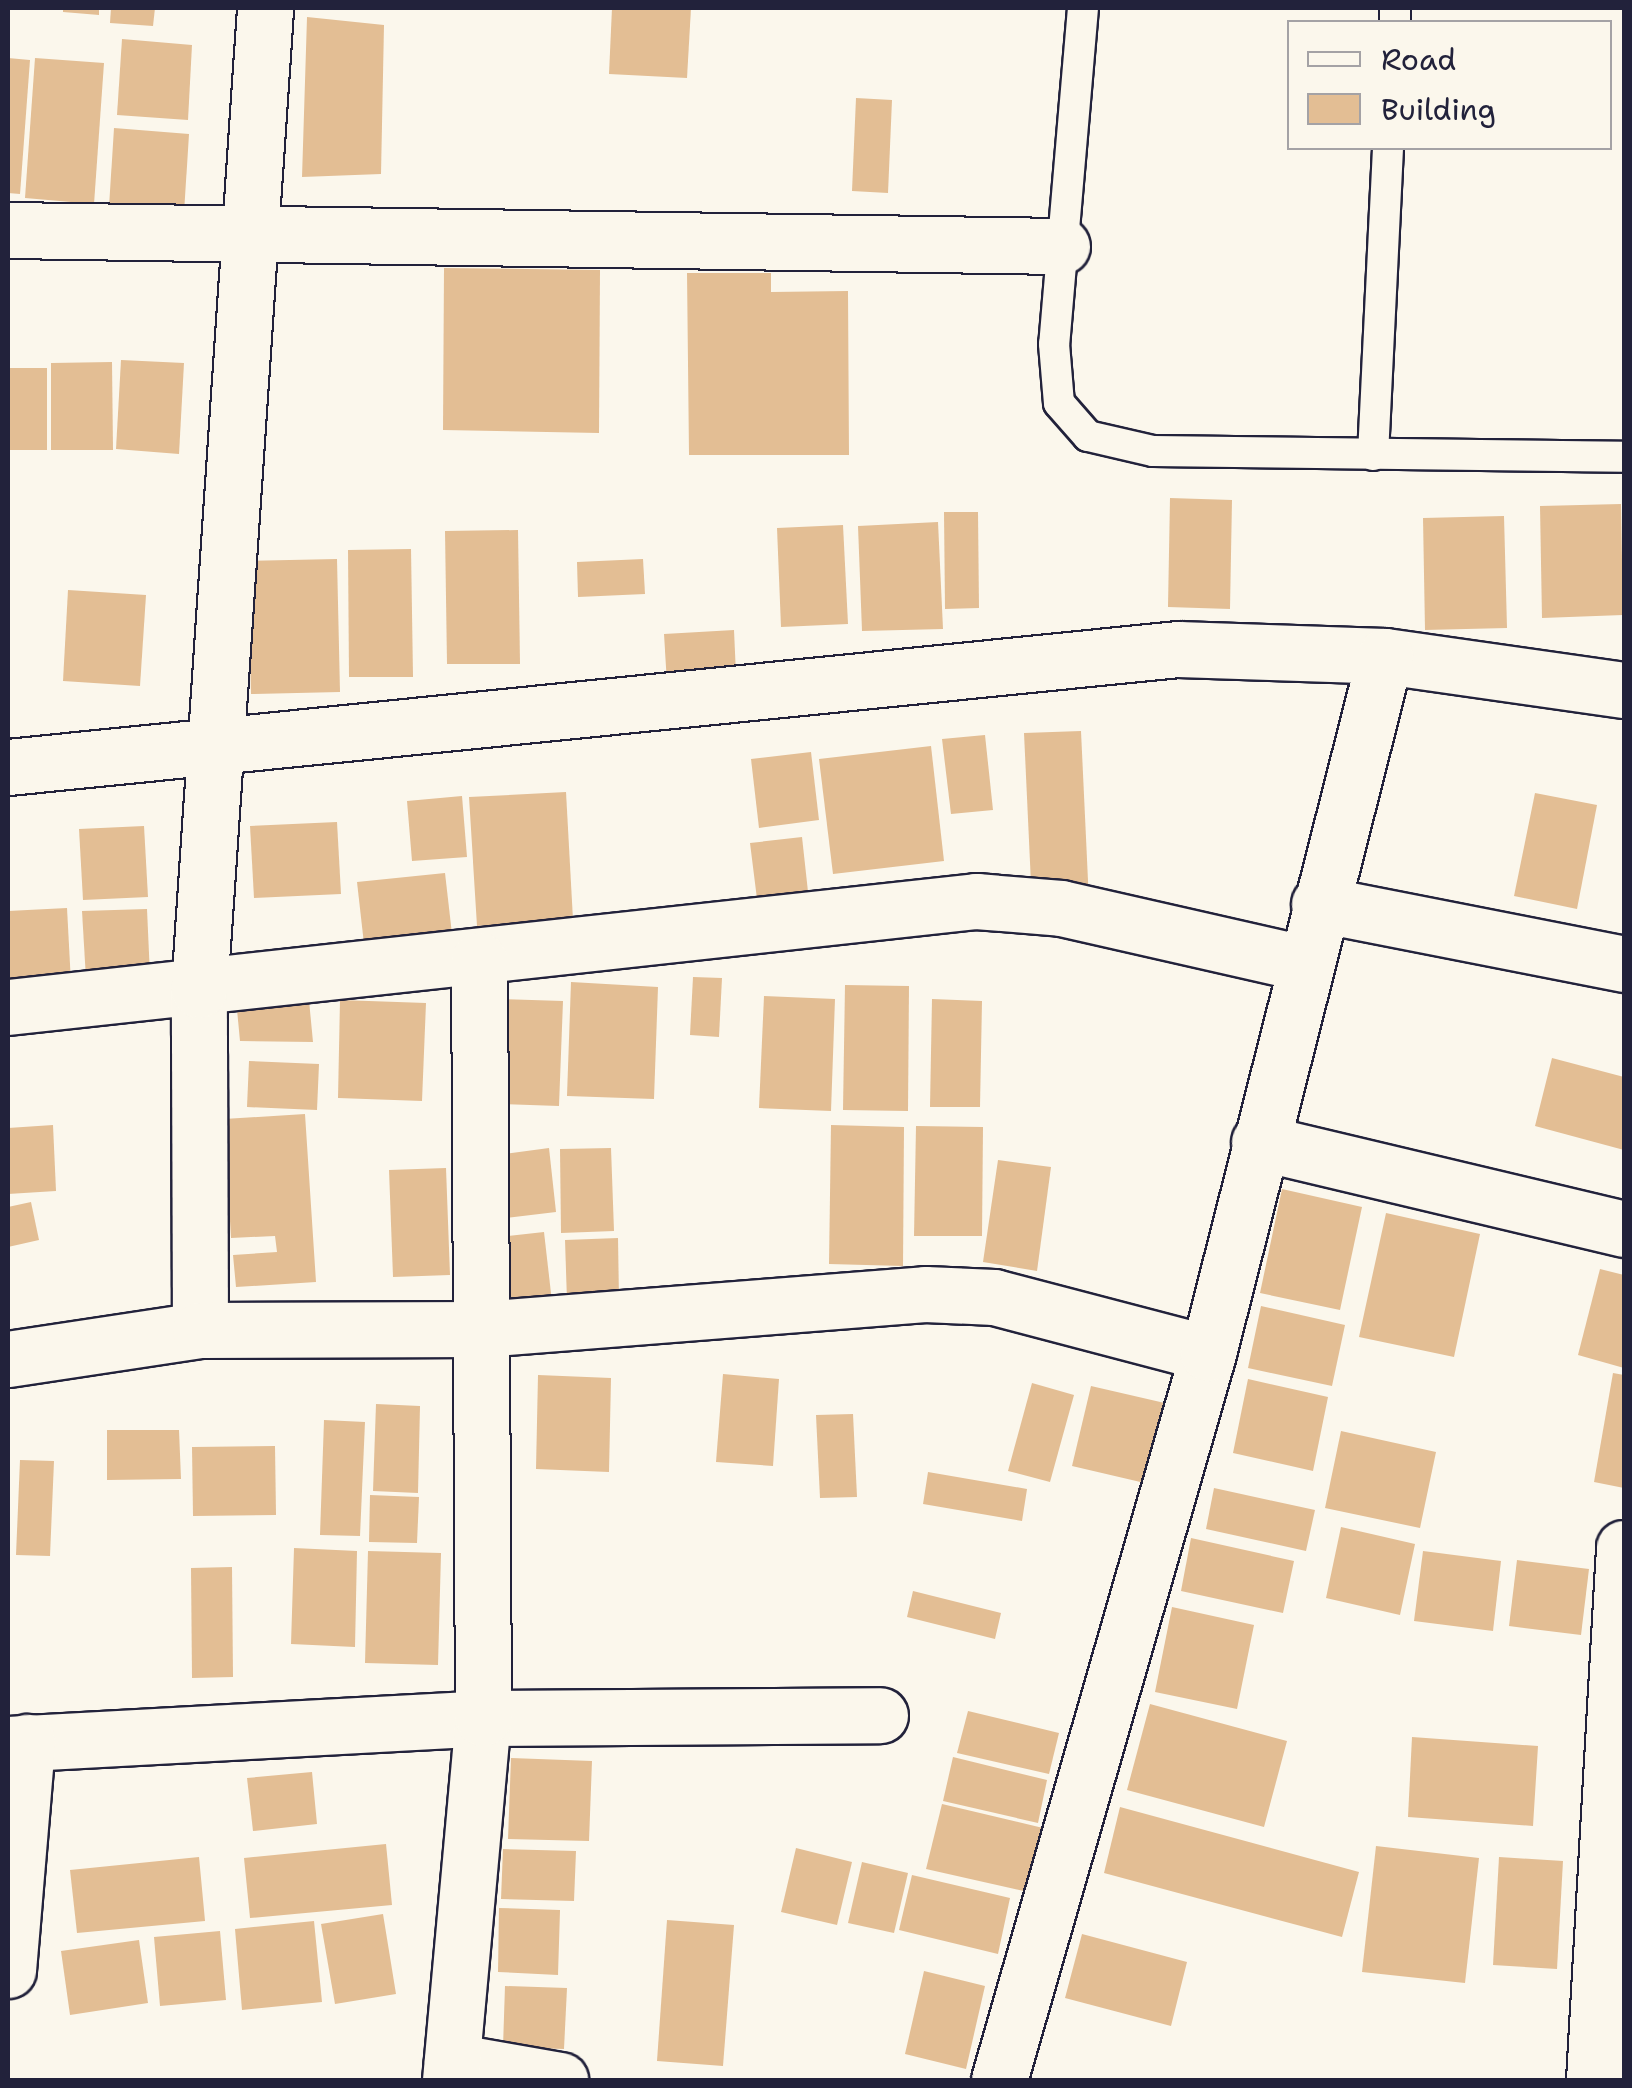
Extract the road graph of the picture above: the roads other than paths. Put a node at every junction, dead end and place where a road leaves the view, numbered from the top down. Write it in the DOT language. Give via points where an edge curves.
graph roads {
  1 [pos="265,8"];
  2 [pos="1082,8"];
  3 [pos="1388,150"];
  4 [pos="8,230"];
  5 [pos="249,234"];
  6 [pos="1062,246"];
  7 [pos="1373,455"];
  8 [pos="1624,456"];
  9 [pos="1385,656"];
  10 [pos="1624,690"];
  11 [pos="213,750"];
  12 [pos="8,768"];
  13 [pos="1319,904"];
  14 [pos="479,960"];
  15 [pos="1303,963"];
  16 [pos="1624,964"];
  17 [pos="199,990"];
  18 [pos="8,1007"];
  19 [pos="1259,1142"];
  20 [pos="1624,1229"];
  21 [pos="481,1328"];
  22 [pos="200,1330"];
  23 [pos="1208,1353"];
  24 [pos="8,1359"];
  25 [pos="1624,1548"];
  26 [pos="880,1715"];
  27 [pos="483,1718"];
  28 [pos="17,1743"];
  29 [pos="8,1970"];
  30 [pos="451,2071"];
  31 [pos="560,2080"];
  32 [pos="999,2080"];
  33 [pos="1594,2080"];
  1 -- 5 [label="street"];
  2 -- 6 [label="lane"];
  3 -- 7 [label="lane"];
  4 -- 5 [label="street"];
  5 -- 6 [label="street"];
  5 -- 11 [label="street"];
  6 -- 7 [label="lane" via="1054,344 1059,403 1088,436 1152,451"];
  7 -- 8 [label="lane"];
  9 -- 10 [label="street"];
  9 -- 11 [label="street" via="1158,651"];
  9 -- 13 [label="street"];
  11 -- 12 [label="street"];
  11 -- 17 [label="street"];
  13 -- 15 [label="street"];
  13 -- 16 [label="street"];
  14 -- 15 [label="street" via="976,902 1061,908"];
  14 -- 17 [label="street"];
  14 -- 21 [label="street"];
  15 -- 19 [label="street"];
  17 -- 18 [label="street"];
  17 -- 22 [label="street"];
  19 -- 20 [label="street"];
  19 -- 23 [label="street"];
  21 -- 22 [label="street"];
  21 -- 23 [label="street" via="925,1294 994,1296"];
  21 -- 27 [label="street"];
  22 -- 24 [label="street"];
  23 -- 32 [label="street"];
  25 -- 33 [label="street"];
  26 -- 27 [label="street"];
  27 -- 28 [label="street"];
  27 -- 30 [label="street"];
  28 -- 29 [label="street"];
  30 -- 31 [label="street"];
}
